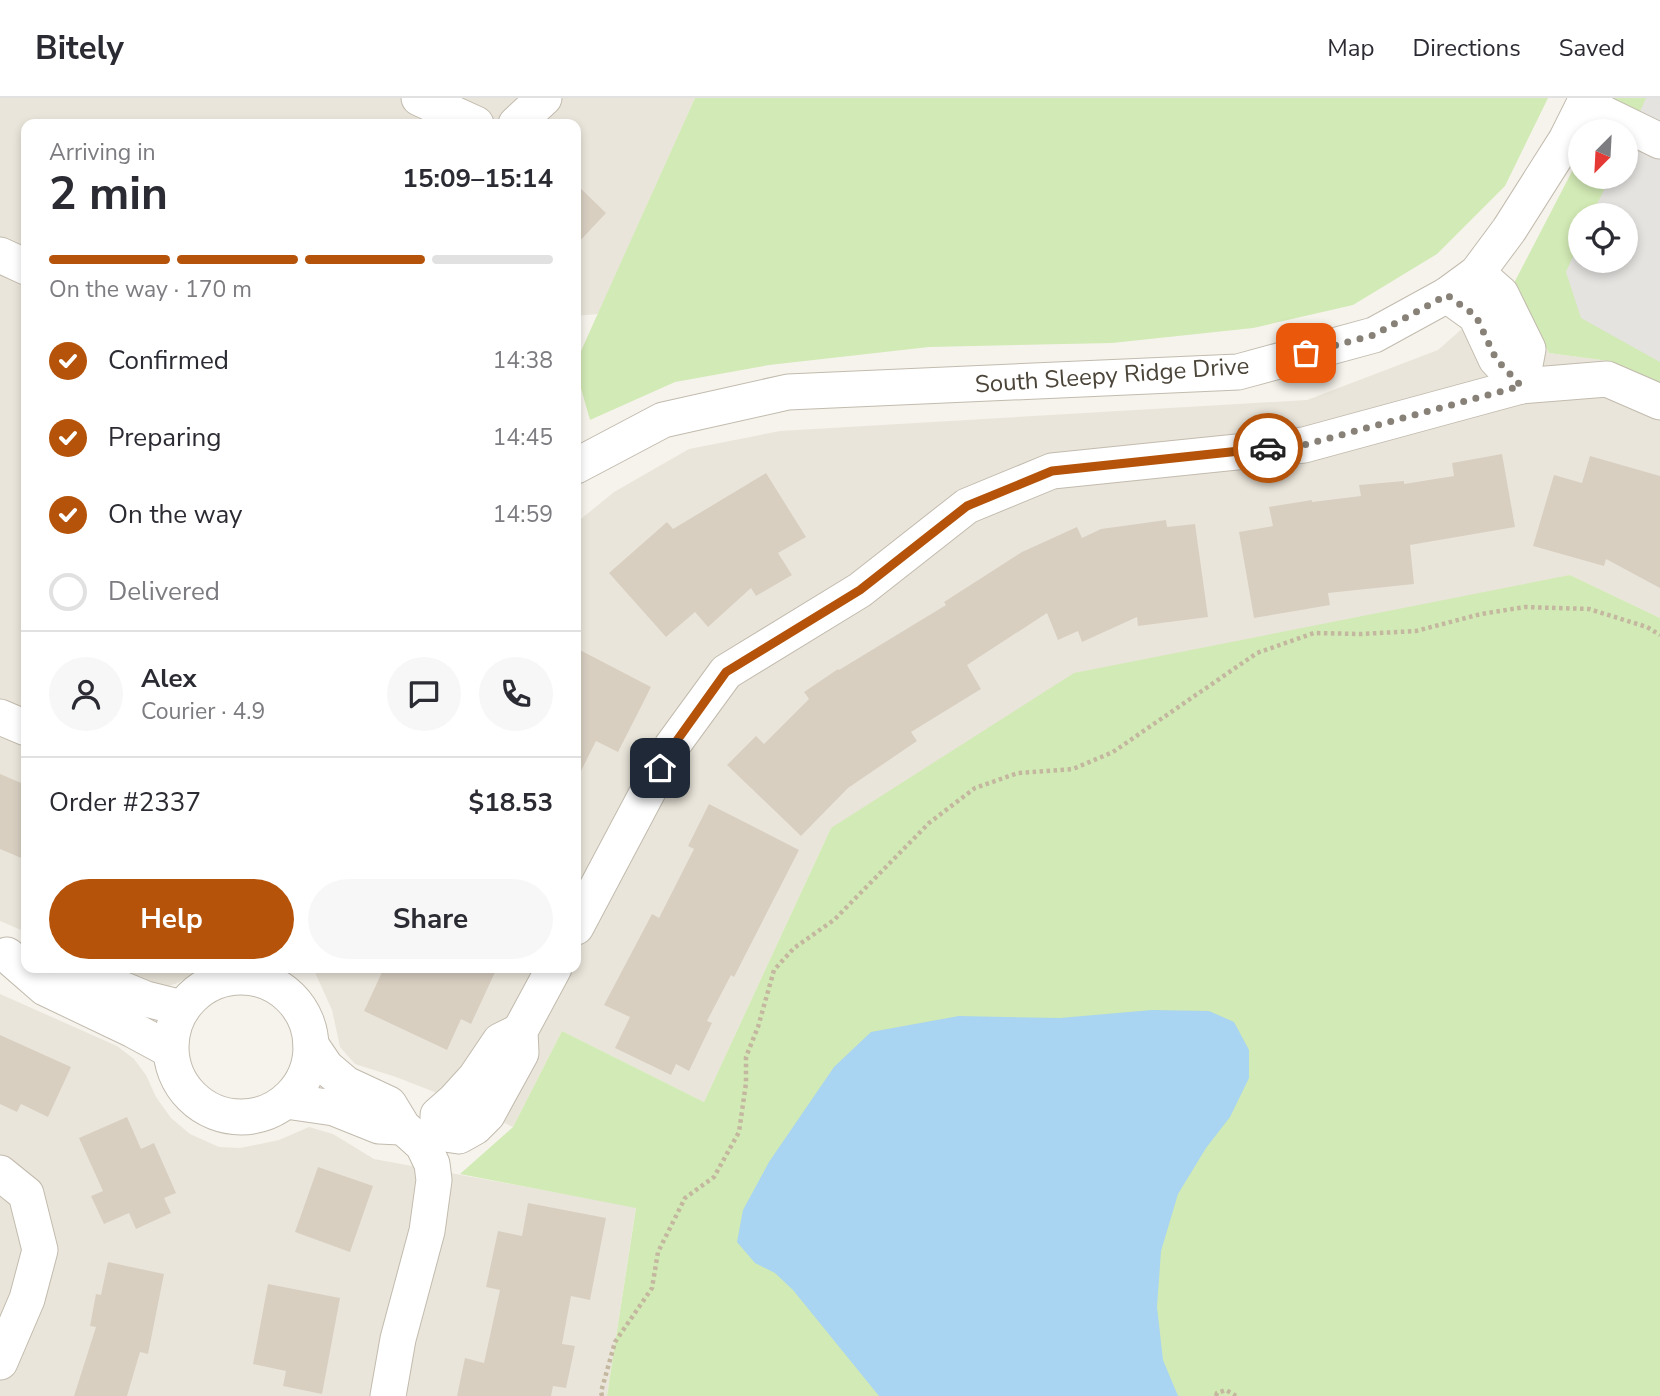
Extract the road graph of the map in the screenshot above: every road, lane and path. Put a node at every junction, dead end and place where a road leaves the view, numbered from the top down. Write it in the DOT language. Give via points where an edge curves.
graph roads {
  1 [pos="419,98"];
  2 [pos="544,98"];
  3 [pos="1585,101"];
  4 [pos="465,119"];
  5 [pos="521,119"];
  6 [pos="1660,141"];
  7 [pos="0,255"];
  8 [pos="21,265"];
  9 [pos="1485,295"];
  10 [pos="1521,386"];
  11 [pos="1660,402"];
  12 [pos="581,464"];
  13 [pos="1660,635"];
  14 [pos="0,718"];
  15 [pos="21,727"];
  16 [pos="581,918"];
  17 [pos="30,973"];
  18 [pos="83,973"];
  19 [pos="246,973"];
  20 [pos="252,973"];
  21 [pos="297,973"];
  22 [pos="551,973"];
  23 [pos="297,1005"];
  24 [pos="182,1008"];
  25 [pos="311,1045"];
  26 [pos="170,1050"];
  27 [pos="286,1101"];
  28 [pos="421,1135"];
  29 [pos="13,1183"];
  30 [pos="0,1363"];
  31 [pos="388,1396"];
  32 [pos="602,1396"];
  33 [pos="1216,1396"];
  34 [pos="1236,1396"];
  1 -- 4 [label="street"];
  2 -- 5 [label="street"];
  3 -- 6 [label="street"];
  3 -- 9 [label="street, South Sleepy Ridge Drive" via="1509,230"];
  7 -- 8 [label="street"];
  9 -- 10 [label="street" via="1528,349"];
  9 -- 12 [label="street, South Sleepy Ridge Drive" via="1447,295 1374,335 1238,372 788,392 663,420"];
  10 -- 11 [label="street" via="1607,379"];
  10 -- 16 [label="street" via="1304,445 1052,471 967,506 860,590 726,672 673,746"];
  13 -- 32 [label="path" via="1589,609 1525,607 1416,631 1314,633 1257,653 1113,752 1073,769 1018,773 975,788 929,823 834,920 794,948 774,970 746,1056 739,1132 714,1177 685,1198 658,1252 652,1288 615,1342"];
  14 -- 15 [label="street"];
  17 -- 26 [label="street" via="45,988"];
  18 -- 24 [label="street" via="146,999"];
  19 -- 24 [label="street" via="199,990"];
  20 -- 23 [label="street" via="280,988"];
  21 -- 23 [label="street"];
  22 -- 28 [label="street" via="520,1031 522,1053 487,1115 459,1136"];
  23 -- 25 [label="street"];
  24 -- 26 [label="street" via="173,1025"];
  25 -- 27 [label="street" via="308,1069"];
  25 -- 28 [label="street" via="326,1067 346,1084 388,1104"];
  26 -- 27 [label="street" via="182,1087 200,1104 222,1114 241,1118 265,1113"];
  27 -- 28 [label="street" via="334,1108 379,1126"];
  28 -- 31 [label="street" via="432,1164 432,1206"];
  29 -- 30 [label="street" via="40,1250 27,1299"];
  33 -- 34 [label="path" via="1226,1390"];
}
